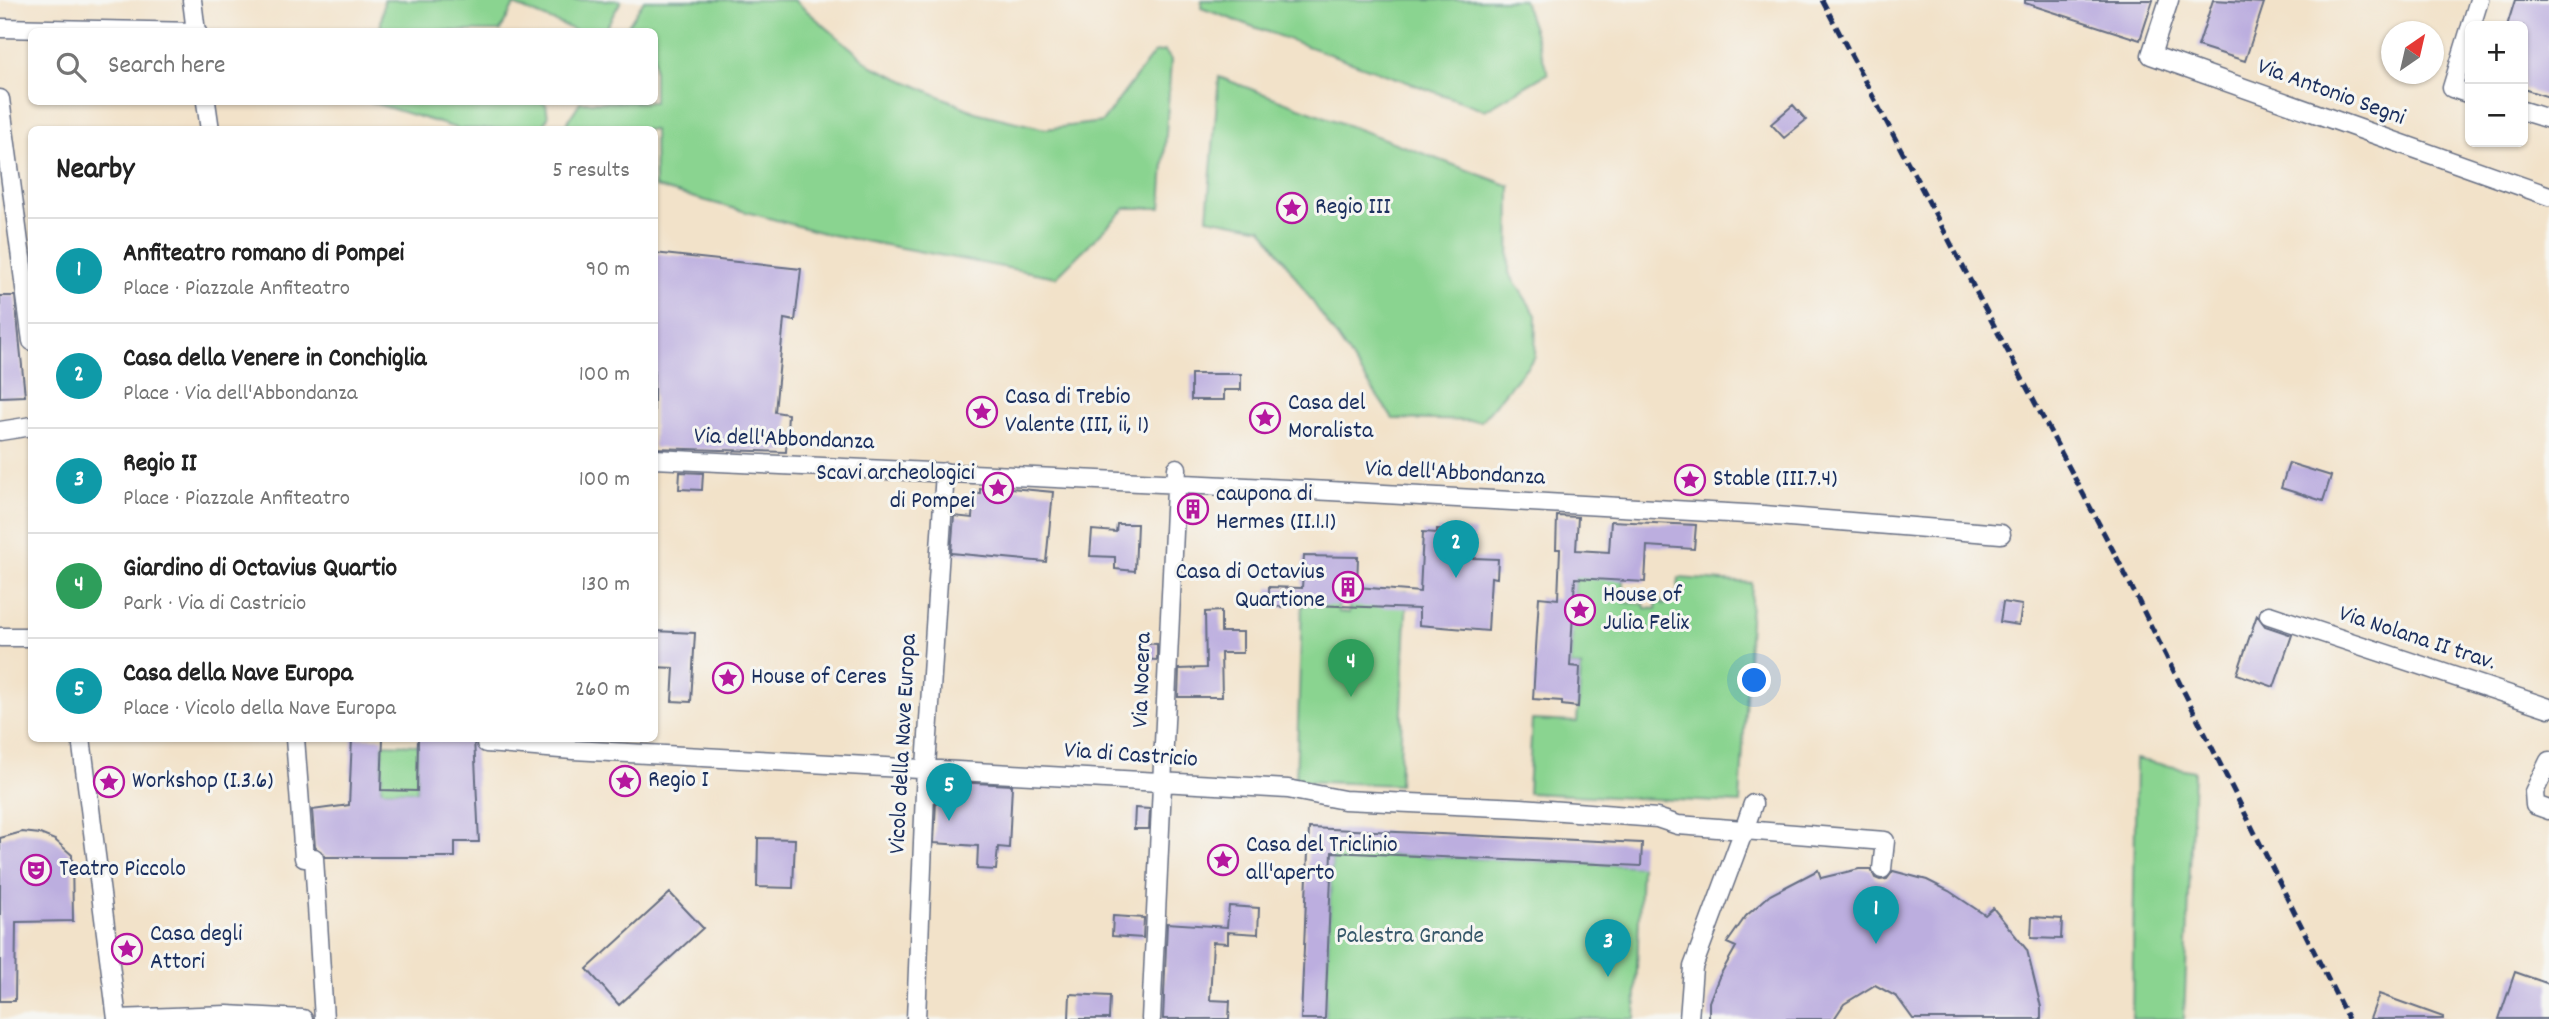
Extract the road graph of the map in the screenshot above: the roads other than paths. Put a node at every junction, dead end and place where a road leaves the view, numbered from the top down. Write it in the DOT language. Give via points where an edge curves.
graph roads {
  1 [pos="192,0"];
  2 [pos="2169,0"];
  3 [pos="2479,0"];
  4 [pos="2473,21"];
  5 [pos="0,28"];
  6 [pos="28,28"];
  7 [pos="196,28"];
  8 [pos="2465,47"];
  9 [pos="2465,92"];
  10 [pos="0,99"];
  11 [pos="206,105"];
  12 [pos="2528,113"];
  13 [pos="2549,119"];
  14 [pos="209,126"];
  15 [pos="2548,194"];
  16 [pos="24,212"];
  17 [pos="28,276"];
  18 [pos="28,426"];
  19 [pos="0,430"];
  20 [pos="658,459"];
  21 [pos="945,472"];
  22 [pos="1176,475"];
  23 [pos="2001,534"];
  24 [pos="2269,615"];
  25 [pos="0,637"];
  26 [pos="28,637"];
  27 [pos="2549,708"];
  28 [pos="82,742"];
  29 [pos="295,742"];
  30 [pos="503,742"];
  31 [pos="2549,761"];
  32 [pos="926,767"];
  33 [pos="1163,784"];
  34 [pos="1753,804"];
  35 [pos="2549,810"];
  36 [pos="1744,830"];
  37 [pos="1882,869"];
  38 [pos="117,1019"];
  39 [pos="303,1019"];
  40 [pos="324,1019"];
  41 [pos="916,1019"];
  42 [pos="1151,1019"];
  43 [pos="1689,1019"];
  1 -- 7 [label="street"];
  2 -- 15 [label="street, Via Antonio Segni" via="2151,55"];
  3 -- 4 [label="street"];
  5 -- 6 [label="street"];
  8 -- 9 [label="street" via="2452,88"];
  10 -- 16 [label="street"];
  11 -- 14 [label="street"];
  12 -- 13 [label="street"];
  16 -- 17 [label="street"];
  18 -- 19 [label="street"];
  20 -- 21 [label="street, Via dell'Abbondanza"];
  21 -- 22 [label="street, Via dell'Abbondanza"];
  21 -- 32 [label="street, Vicolo della Nave Europa"];
  22 -- 23 [label="street, Via dell'Abbondanza"];
  22 -- 33 [label="street, Via Nocera"];
  24 -- 27 [label="street, Via Nolana II trav."];
  25 -- 26 [label="street"];
  28 -- 38 [label="street"];
  29 -- 40 [label="street" via="304,858 314,858"];
  30 -- 32 [label="street, Via di Castricio"];
  31 -- 35 [label="street" via="2534,792 2535,805"];
  32 -- 33 [label="street, Via di Castricio"];
  32 -- 41 [label="street, Vicolo della Nave Europa"];
  33 -- 36 [label="street, Via di Castricio" via="1288,789 1344,800 1657,818 1678,825"];
  33 -- 42 [label="street, Via Nocera"];
  34 -- 36 [label="street"];
  36 -- 37 [label="street, Via di Castricio" via="1885,841"];
  36 -- 43 [label="street" via="1693,967"];
  38 -- 39 [label="street" via="227,1015"];
}
